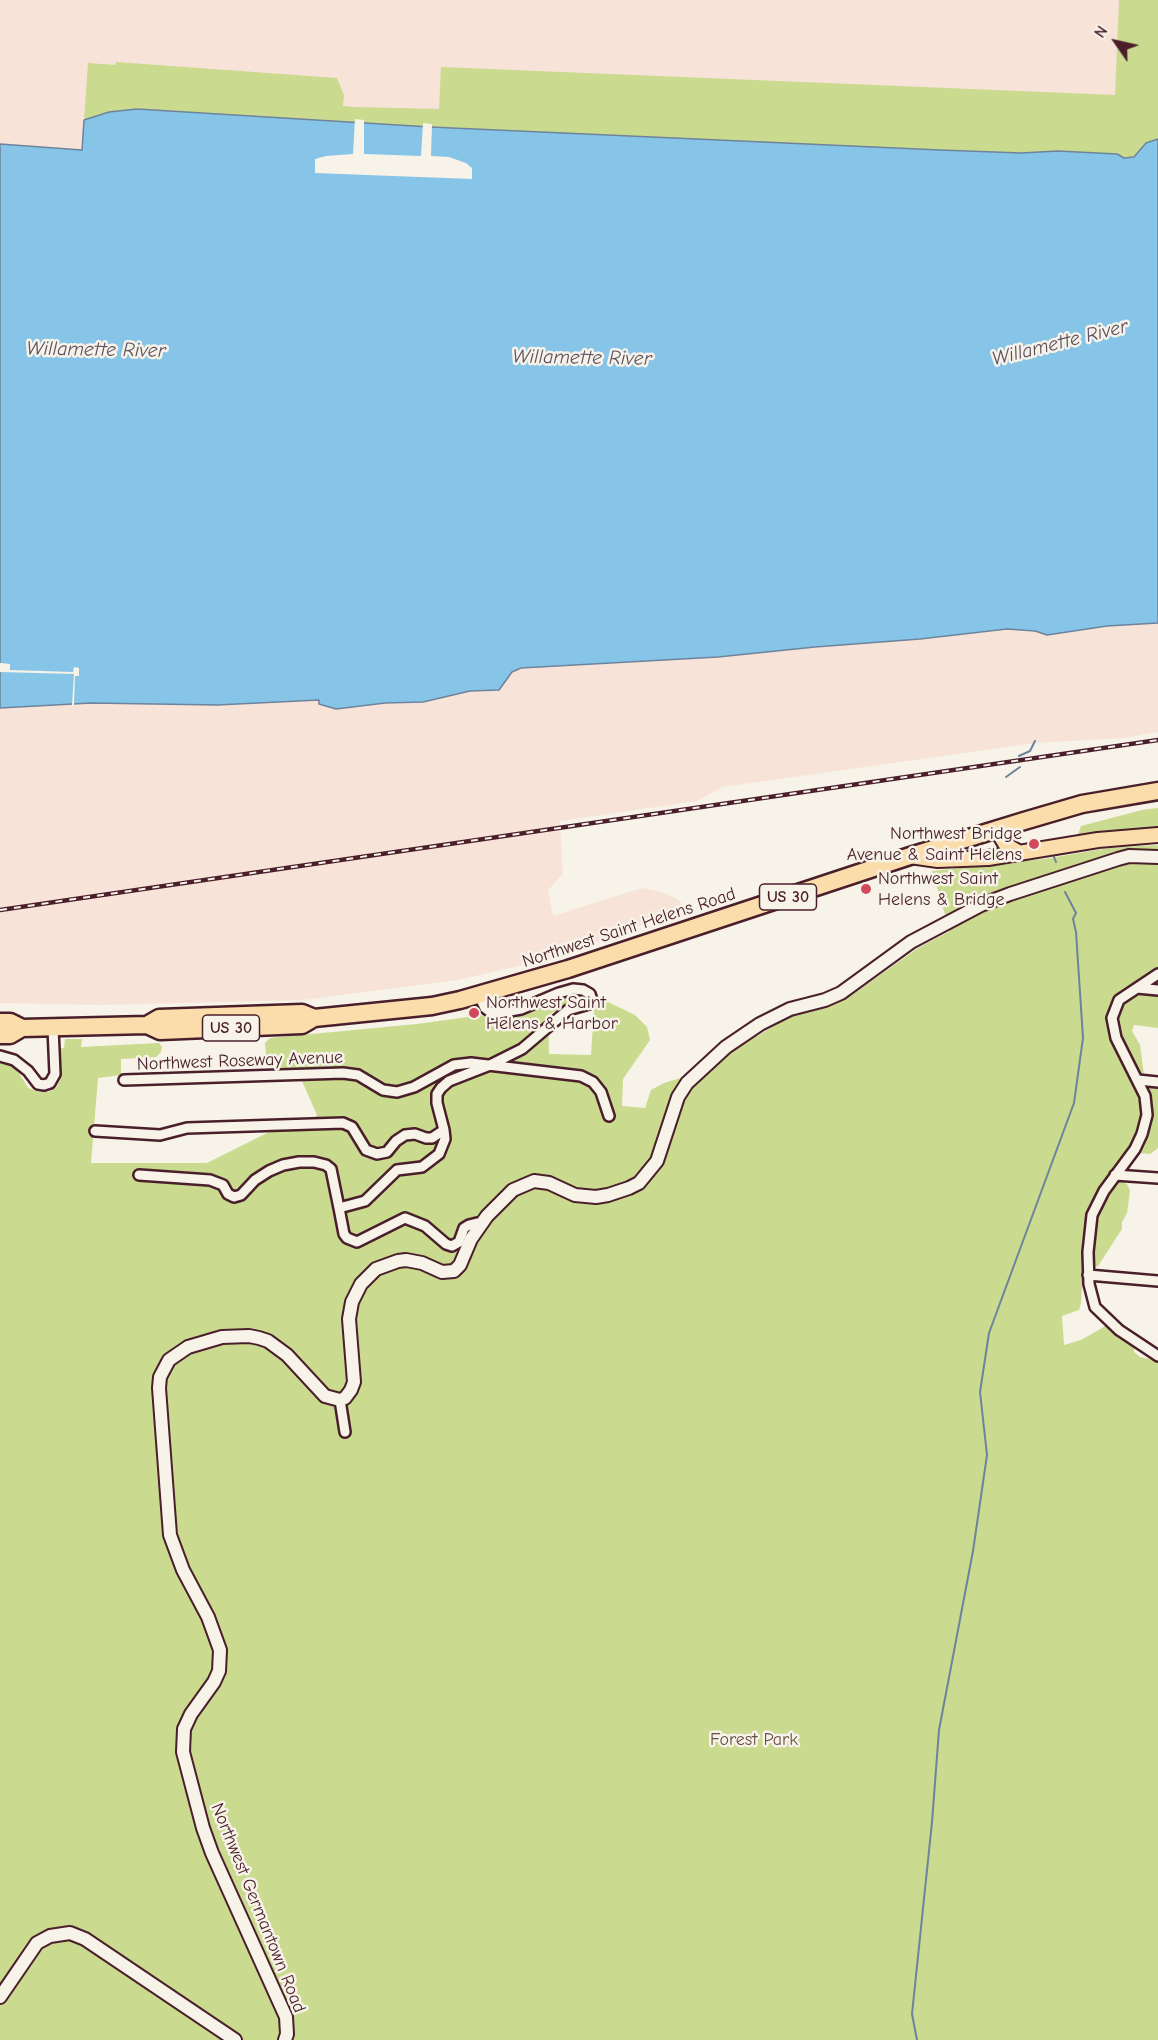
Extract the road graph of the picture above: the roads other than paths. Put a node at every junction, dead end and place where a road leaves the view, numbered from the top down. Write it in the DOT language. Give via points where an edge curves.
graph roads {
  1 [pos="1158,791"];
  2 [pos="997,830"];
  3 [pos="1158,835"];
  4 [pos="1020,853"];
  5 [pos="910,856"];
  6 [pos="1158,857"];
  7 [pos="1158,974"];
  8 [pos="1137,988"];
  9 [pos="1158,990"];
  10 [pos="479,995"];
  11 [pos="0,1022"];
  12 [pos="22,1028"];
  13 [pos="53,1028"];
  14 [pos="0,1035"];
  15 [pos="0,1056"];
  16 [pos="490,1065"];
  17 [pos="124,1080"];
  18 [pos="1138,1080"];
  19 [pos="1158,1082"];
  20 [pos="609,1116"];
  21 [pos="444,1130"];
  22 [pos="95,1131"];
  23 [pos="1115,1174"];
  24 [pos="139,1175"];
  25 [pos="1158,1178"];
  26 [pos="339,1208"];
  27 [pos="480,1225"];
  28 [pos="1088,1275"];
  29 [pos="1158,1281"];
  30 [pos="1158,1356"];
  31 [pos="340,1400"];
  32 [pos="345,1432"];
  33 [pos="0,1997"];
  34 [pos="235,2040"];
  35 [pos="285,2040"];
  1 -- 2 [label="highway, Northwest Saint Helens Road / US 30" via="1082,804"];
  2 -- 4 [label="main road" via="1006,845"];
  2 -- 5 [label="highway, Northwest Saint Helens Road / US 30"];
  3 -- 4 [label="main road"];
  4 -- 5 [label="main road" via="938,860"];
  5 -- 10 [label="highway, Northwest Saint Helens Road / US 30"];
  6 -- 27 [label="main road" via="1129,856 1013,893 916,939 841,993 790,1009 726,1047 687,1083 678,1097 657,1161 639,1183 596,1197 575,1195 534,1181 513,1190"];
  7 -- 8 [label="street"];
  8 -- 9 [label="street"];
  8 -- 18 [label="street" via="1119,1000 1112,1018 1116,1038"];
  10 -- 13 [label="highway, Northwest Saint Helens Road / US 30" via="432,1006 314,1018 302,1025 160,1030 147,1025"];
  10 -- 16 [label="street" via="493,1014 521,1009 573,989 592,997 589,1004 568,1010 522,1049"];
  11 -- 12 [label="highway, Northwest Saint Helens Road / US 30"];
  12 -- 13 [label="highway, Northwest Saint Helens Road / US 30"];
  12 -- 14 [label="highway, Northwest Saint Helens Road / US 30" via="10,1035"];
  13 -- 15 [label="street" via="55,1074 50,1083 38,1084 14,1060"];
  16 -- 17 [label="street, Northwest Roseway Avenue" via="454,1065 397,1092 383,1090 358,1075 343,1073"];
  16 -- 20 [label="street, Northwest Roseway Avenue" via="581,1076 602,1092"];
  16 -- 21 [label="street" via="449,1081 438,1091"];
  18 -- 19 [label="street"];
  18 -- 23 [label="street" via="1147,1115 1135,1149"];
  21 -- 22 [label="street" via="432,1138 405,1135 387,1152 377,1154 362,1146 352,1127 339,1122 187,1128 160,1135"];
  21 -- 26 [label="street" via="444,1145 435,1159 422,1167 397,1170 365,1201"];
  23 -- 25 [label="street"];
  23 -- 28 [label="street" via="1092,1215"];
  24 -- 26 [label="street" via="210,1179 234,1197 269,1171 299,1161 314,1162 331,1169"];
  26 -- 27 [label="street" via="344,1234 357,1242 405,1218 425,1226 449,1245 459,1242 464,1228"];
  27 -- 31 [label="main road" via="454,1271 442,1272 422,1263 398,1261 376,1269 361,1284 349,1319 354,1382 350,1393"];
  28 -- 29 [label="street"];
  28 -- 30 [label="street" via="1092,1299 1099,1312"];
  31 -- 32 [label="street"];
  31 -- 35 [label="main road, Northwest Germantown Road" via="322,1394 279,1348 249,1336 222,1337 178,1352 160,1377 170,1535 220,1650 219,1671 184,1730 185,1763 212,1853 282,2006 287,2026"];
  33 -- 34 [label="main road" via="37,1943 70,1933 85,1939"];
}
